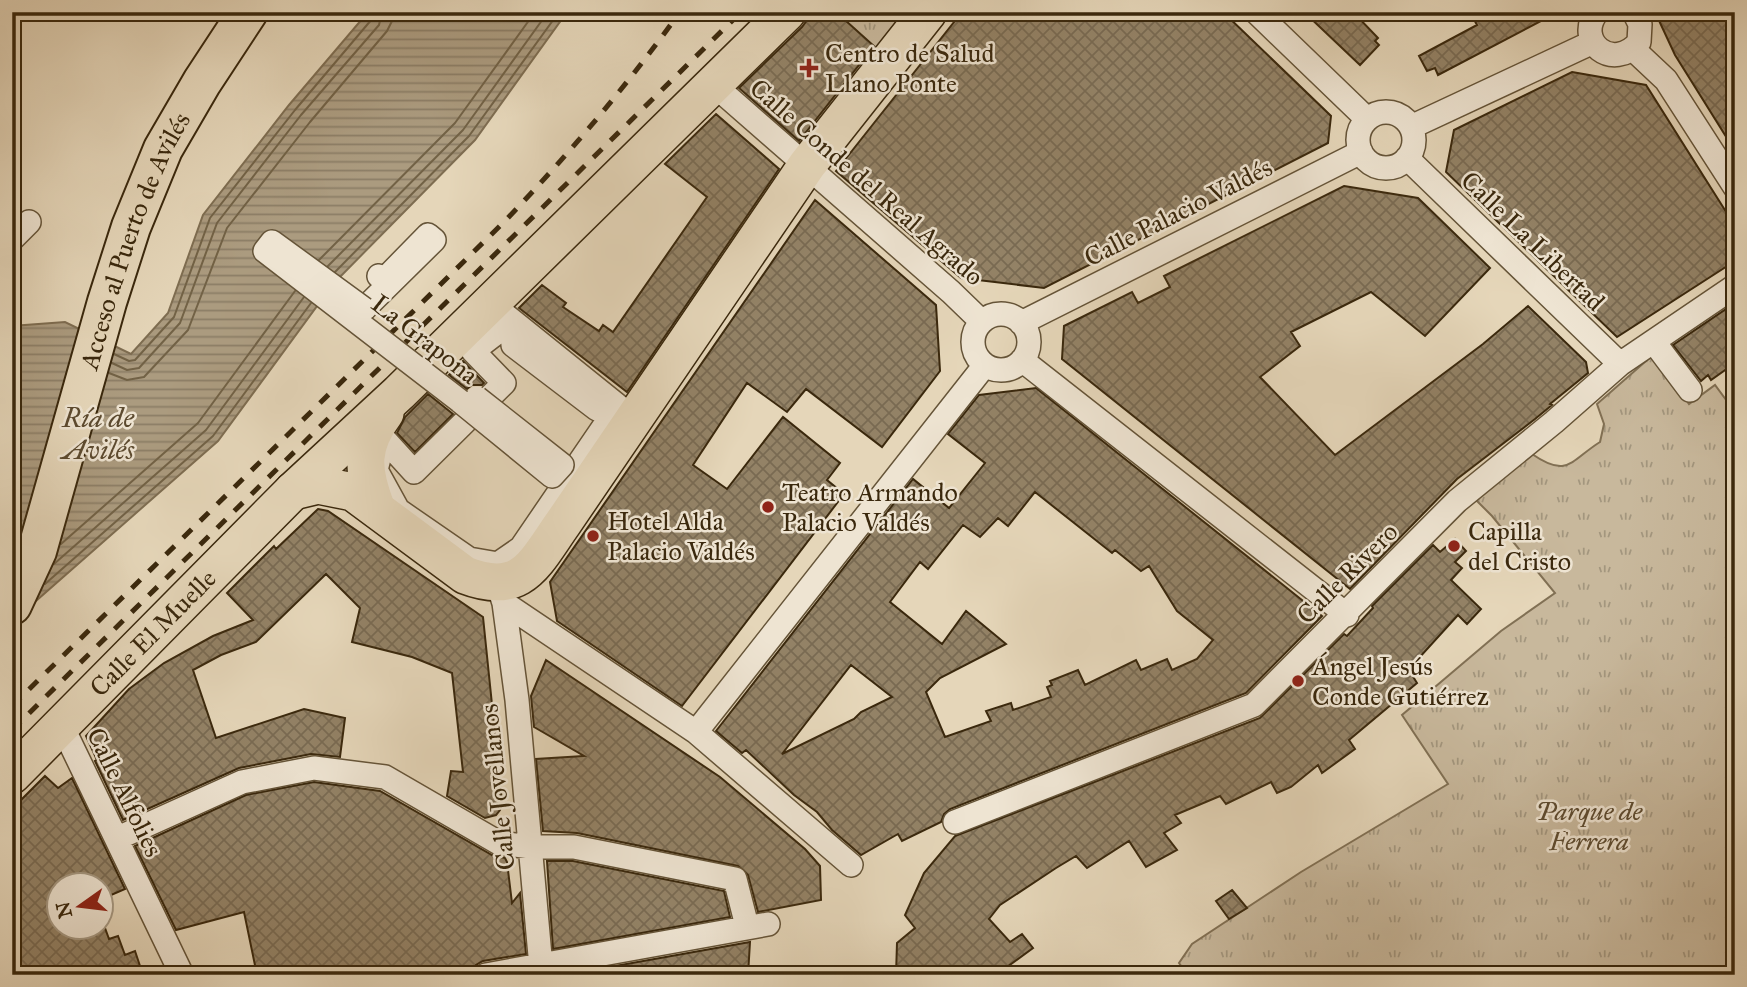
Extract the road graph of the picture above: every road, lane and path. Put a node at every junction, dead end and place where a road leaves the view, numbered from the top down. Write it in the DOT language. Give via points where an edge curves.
graph roads {
  1 [pos="248,12"];
  2 [pos="787,12"];
  3 [pos="928,12"];
  4 [pos="1256,12"];
  5 [pos="1597,12"];
  6 [pos="1634,12"];
  7 [pos="1593,41"];
  8 [pos="1633,49"];
  9 [pos="714,85"];
  10 [pos="1367,119"];
  11 [pos="1411,127"];
  12 [pos="1361,152"];
  13 [pos="1407,158"];
  14 [pos="807,165"];
  15 [pos="1735,187"];
  16 [pos="29,222"];
  17 [pos="12,239"];
  18 [pos="379,276"];
  19 [pos="1735,286"];
  20 [pos="501,312"];
  21 [pos="981,321"];
  22 [pos="1021,323"];
  23 [pos="1654,342"];
  24 [pos="1022,360"];
  25 [pos="1620,364"];
  26 [pos="985,365"];
  27 [pos="1690,390"];
  28 [pos="399,393"];
  29 [pos="474,401"];
  30 [pos="626,412"];
  31 [pos="293,491"];
  32 [pos="376,507"];
  33 [pos="501,594"];
  34 [pos="12,605"];
  35 [pos="1346,615"];
  36 [pos="62,726"];
  37 [pos="696,732"];
  38 [pos="12,775"];
  39 [pos="955,821"];
  40 [pos="118,838"];
  41 [pos="531,848"];
  42 [pos="850,865"];
  43 [pos="541,967"];
  44 [pos="182,975"];
  45 [pos="486,975"];
  1 -- 34 [label="highway, Acceso al Puerto de Avilés" via="163,149 131,227 37,551"];
  2 -- 9 [label="main road"];
  3 -- 14 [label="main road"];
  4 -- 10 [label="street"];
  5 -- 7 [label="street" via="1590,25"];
  6 -- 8 [label="street" via="1641,33"];
  7 -- 8 [label="street" via="1598,49 1616,56"];
  7 -- 11 [label="street"];
  8 -- 15 [label="street" via="1666,80"];
  9 -- 14 [label="street, Calle Conde del Real Agrado"];
  9 -- 20 [label="main road"];
  10 -- 11 [label="street" via="1391,112"];
  10 -- 12 [label="street" via="1360,131"];
  11 -- 13 [label="street" via="1414,144"];
  12 -- 13 [label="street" via="1378,167 1394,167"];
  12 -- 22 [label="street, Calle Palacio Valdés"];
  13 -- 25 [label="street, Calle La Libertad"];
  14 -- 21 [label="street, Calle Conde del Real Agrado"];
  14 -- 30 [label="main road"];
  16 -- 17 [label="street"];
  18 -- 29 [label="street, La Grapona, bridge" via="384,280 428,235 434,240 364,309 272,242 265,251 552,475 562,465"];
  19 -- 23 [label="street, Calle Rivero"];
  20 -- 28 [label="main road"];
  20 -- 30 [label="street"];
  20 -- 30 [label="street" via="472,351 503,383 414,472 384,439 376,470 398,510 469,559 498,564 521,548"];
  21 -- 22 [label="street" via="1006,314"];
  21 -- 26 [label="street" via="973,348"];
  22 -- 24 [label="street" via="1028,345"];
  23 -- 25 [label="street, Calle Rivero"];
  23 -- 27 [label="street"];
  24 -- 26 [label="street" via="1004,370"];
  24 -- 35 [label="street"];
  25 -- 35 [label="street, Calle Rivero" via="1457,501"];
  26 -- 37 [label="street"];
  28 -- 31 [label="main road, Calle El Muelle"];
  28 -- 32 [label="main road" via="368,439 365,458"];
  30 -- 33 [label="main road" via="532,567"];
  31 -- 32 [label="main road" via="318,485 336,487"];
  31 -- 36 [label="main road, Calle El Muelle"];
  32 -- 33 [label="main road" via="410,537"];
  33 -- 37 [label="street"];
  33 -- 41 [label="street, Calle Jovellanos"];
  35 -- 39 [label="street, Calle Rivero" via="1254,705"];
  36 -- 38 [label="main road, Calle El Muelle"];
  36 -- 40 [label="street, Calle Alfolies"];
  37 -- 42 [label="street"];
  40 -- 41 [label="street" via="242,782 314,768 385,776 499,843"];
  40 -- 44 [label="street, Calle Alfolies"];
  41 -- 43 [label="street, Calle Jovellanos"];
  41 -- 43 [label="street" via="573,848 735,879 757,925"];
  43 -- 45 [label="street"];
}
